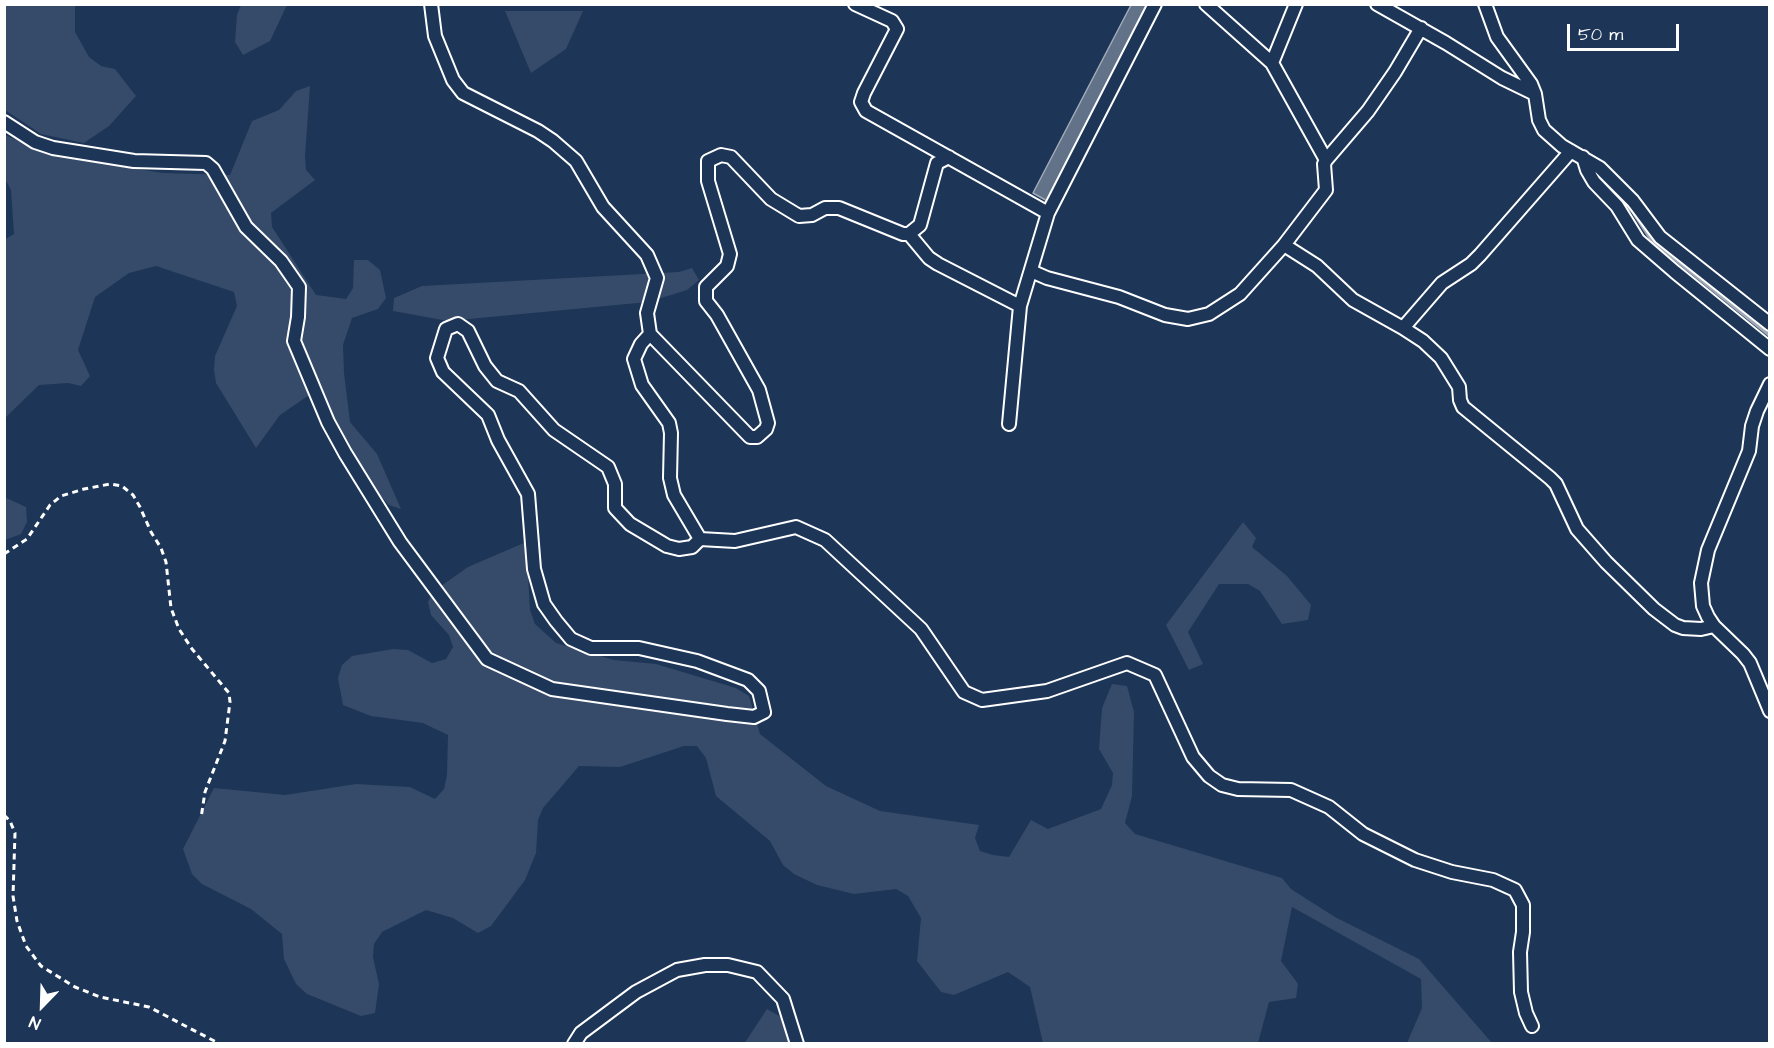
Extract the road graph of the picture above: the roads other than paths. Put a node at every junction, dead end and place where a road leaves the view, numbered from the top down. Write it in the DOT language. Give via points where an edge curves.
graph roads {
  1 [pos="431,4"];
  2 [pos="855,4"];
  3 [pos="1155,4"];
  4 [pos="1206,4"];
  5 [pos="1296,4"];
  6 [pos="1377,4"];
  7 [pos="1485,4"];
  8 [pos="1421,28"];
  9 [pos="1272,63"];
  10 [pos="1535,94"];
  11 [pos="4,122"];
  12 [pos="1571,151"];
  13 [pos="949,156"];
  14 [pos="1583,157"];
  15 [pos="1326,160"];
  16 [pos="1048,213"];
  17 [pos="909,234"];
  18 [pos="1284,246"];
  19 [pos="1031,271"];
  20 [pos="1020,306"];
  21 [pos="1770,324"];
  22 [pos="1402,328"];
  23 [pos="650,334"];
  24 [pos="1770,349"];
  25 [pos="1770,384"];
  26 [pos="1009,424"];
  27 [pos="700,539"];
  28 [pos="1714,626"];
  29 [pos="1770,711"];
  30 [pos="1532,1026"];
  31 [pos="574,1044"];
  32 [pos="797,1044"];
  1 -- 23 [label="street" via="435,36 453,80 463,93 553,141 576,161 603,207 647,255 657,278 647,313"];
  2 -- 13 [label="street" via="892,21 897,29 864,93 862,108"];
  3 -- 16 [label="street"];
  4 -- 9 [label="street"];
  5 -- 9 [label="street"];
  6 -- 8 [label="street"];
  7 -- 10 [label="street" via="1494,31"];
  8 -- 10 [label="street"];
  8 -- 15 [label="street" via="1368,111"];
  9 -- 15 [label="street"];
  10 -- 12 [label="street" via="1544,130"];
  11 -- 27 [label="street" via="35,142 53,148 134,161 206,163 213,169 246,226 281,261 299,287 294,341 345,453 400,542 487,658 552,689 754,717 764,712 759,691 748,680 685,658 639,648 591,648 571,639 544,604 534,569 528,494 488,415 443,372 437,358 446,329 458,324 468,331 497,381 519,391 554,430 609,466 615,484 615,507 630,524 679,549 692,547"];
  12 -- 14 [label="street"];
  12 -- 22 [label="street" via="1480,255 1442,283"];
  13 -- 16 [label="street"];
  13 -- 17 [label="street" via="937,163 920,225"];
  14 -- 21 [label="street" via="1628,195 1660,237"];
  14 -- 24 [label="street" via="1589,175 1617,207 1638,240"];
  15 -- 18 [label="street" via="1326,190"];
  16 -- 19 [label="street"];
  17 -- 20 [label="street" via="928,258"];
  17 -- 23 [label="street" via="892,231 839,208 799,216 771,199 731,158 721,154 708,162 708,181 730,254 727,266 706,287 706,301 759,390 768,423 766,429 757,437 750,437"];
  18 -- 19 [label="street" via="1240,294 1209,314 1188,319"];
  18 -- 22 [label="street" via="1317,266 1353,300"];
  19 -- 20 [label="street"];
  20 -- 26 [label="street"];
  22 -- 28 [label="street" via="1441,358 1460,387 1463,407 1556,484 1577,529 1654,609 1683,628"];
  23 -- 27 [label="street" via="640,344 634,359 642,385 669,423 674,495"];
  25 -- 28 [label="street" via="1752,426 1749,451 1703,565 1703,606"];
  27 -- 30 [label="street" via="735,541 796,527 825,540 921,629 964,692 982,700 1047,691 1127,663 1155,675 1193,757 1222,785 1291,790 1329,807 1363,834 1414,860 1492,880 1515,891 1523,905 1521,992"];
  28 -- 29 [label="street" via="1750,663"];
  31 -- 32 [label="street" via="581,1033 636,992 677,970 705,965 728,965 757,972 783,999"];
}
